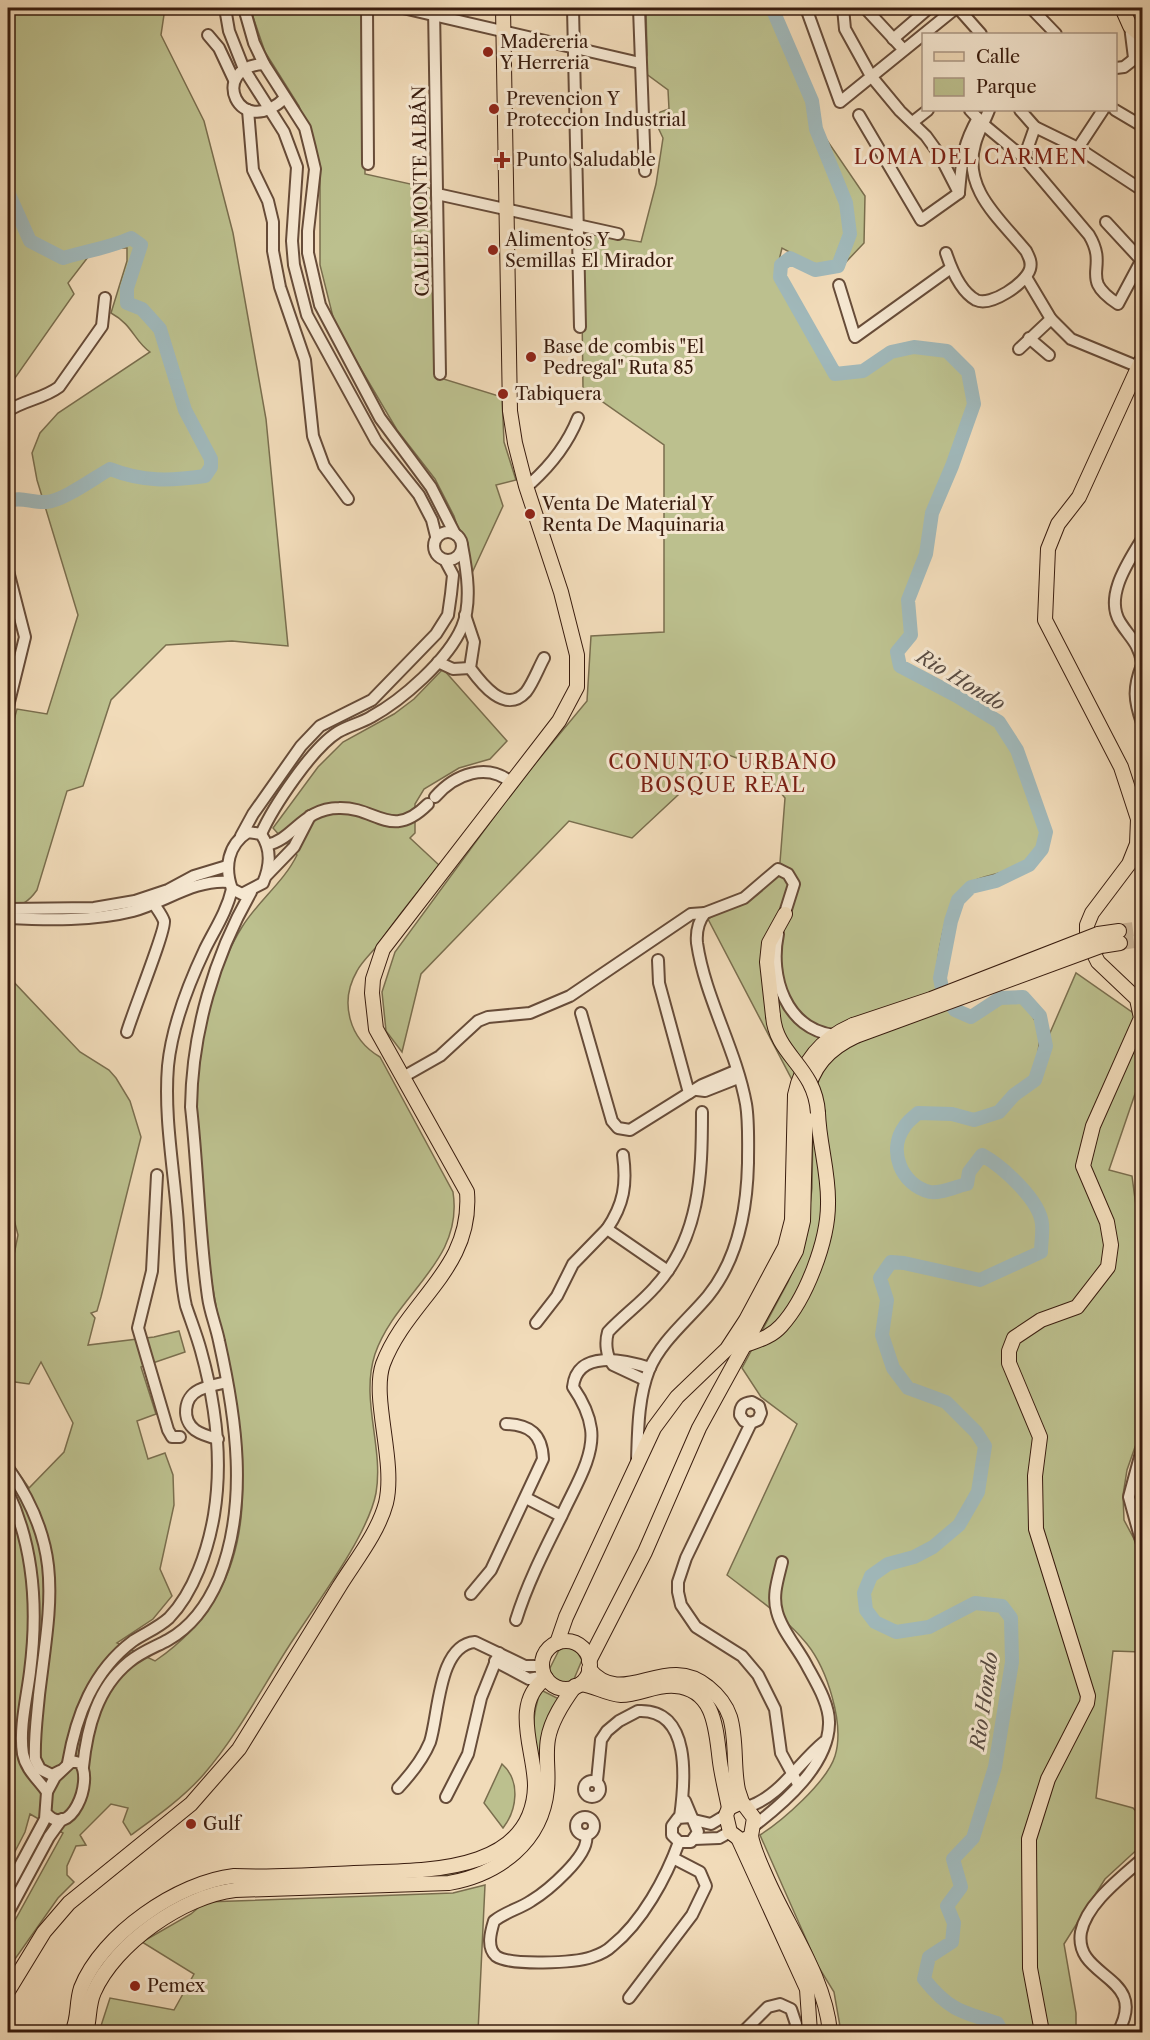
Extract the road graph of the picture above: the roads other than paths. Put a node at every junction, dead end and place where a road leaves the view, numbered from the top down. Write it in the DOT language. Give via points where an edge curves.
graph roads {
  1 [pos="225,8"];
  2 [pos="244,8"];
  3 [pos="367,8"];
  4 [pos="403,8"];
  5 [pos="503,8"];
  6 [pos="573,8"];
  7 [pos="639,8"];
  8 [pos="806,8"];
  9 [pos="843,8"];
  10 [pos="866,8"];
  11 [pos="926,8"];
  12 [pos="956,8"];
  13 [pos="1031,8"];
  14 [pos="1122,8"];
  15 [pos="435,11"];
  16 [pos="1130,26"];
  17 [pos="503,30"];
  18 [pos="926,33"];
  19 [pos="980,33"];
  20 [pos="1055,33"];
  21 [pos="208,35"];
  22 [pos="922,36"];
  23 [pos="1143,36"];
  24 [pos="893,39"];
  25 [pos="574,47"];
  26 [pos="903,48"];
  27 [pos="1138,56"];
  28 [pos="640,63"];
  29 [pos="264,64"];
  30 [pos="1117,68"];
  31 [pos="244,69"];
  32 [pos="872,76"];
  33 [pos="234,80"];
  34 [pos="285,98"];
  35 [pos="248,110"];
  36 [pos="270,110"];
  37 [pos="927,111"];
  38 [pos="1021,111"];
  39 [pos="1102,111"];
  40 [pos="1117,111"];
  41 [pos="859,115"];
  42 [pos="977,117"];
  43 [pos="914,121"];
  44 [pos="1143,126"];
  45 [pos="1035,127"];
  46 [pos="1078,148"];
  47 [pos="1024,158"];
  48 [pos="368,164"];
  49 [pos="645,171"];
  50 [pos="1143,190"];
  51 [pos="959,193"];
  52 [pos="437,194"];
  53 [pos="506,210"];
  54 [pos="1106,222"];
  55 [pos="577,227"];
  56 [pos="618,234"];
  57 [pos="946,253"];
  58 [pos="1142,260"];
  59 [pos="951,268"];
  60 [pos="1026,277"];
  61 [pos="839,285"];
  62 [pos="105,298"];
  63 [pos="1051,319"];
  64 [pos="580,327"];
  65 [pos="1029,338"];
  66 [pos="1019,349"];
  67 [pos="1049,355"];
  68 [pos="1141,363"];
  69 [pos="440,374"];
  70 [pos="8,411"];
  71 [pos="578,418"];
  72 [pos="531,483"];
  73 [pos="348,499"];
  74 [pos="455,534"];
  75 [pos="436,536"];
  76 [pos="1143,539"];
  77 [pos="462,545"];
  78 [pos="445,560"];
  79 [pos="8,571"];
  80 [pos="11,596"];
  81 [pos="465,615"];
  82 [pos="1138,640"];
  83 [pos="544,658"];
  84 [pos="438,662"];
  85 [pos="1143,664"];
  86 [pos="470,668"];
  87 [pos="8,706"];
  88 [pos="1143,723"];
  89 [pos="512,783"];
  90 [pos="310,816"];
  91 [pos="261,834"];
  92 [pos="242,836"];
  93 [pos="267,845"];
  94 [pos="227,866"];
  95 [pos="267,875"];
  96 [pos="230,885"];
  97 [pos="251,892"];
  98 [pos="8,909"];
  99 [pos="157,909"];
  100 [pos="705,913"];
  101 [pos="785,914"];
  102 [pos="8,918"];
  103 [pos="1120,937"];
  104 [pos="658,960"];
  105 [pos="581,1013"];
  106 [pos="855,1031"];
  107 [pos="127,1032"];
  108 [pos="834,1035"];
  109 [pos="737,1074"];
  110 [pos="403,1077"];
  111 [pos="693,1092"];
  112 [pos="702,1112"];
  113 [pos="623,1155"];
  114 [pos="157,1175"];
  115 [pos="607,1229"];
  116 [pos="669,1271"];
  117 [pos="536,1323"];
  118 [pos="745,1345"];
  119 [pos="610,1361"];
  120 [pos="650,1368"];
  121 [pos="645,1380"];
  122 [pos="227,1382"];
  123 [pos="210,1387"];
  124 [pos="751,1423"];
  125 [pos="506,1424"];
  126 [pos="186,1433"];
  127 [pos="218,1439"];
  128 [pos="1143,1449"];
  129 [pos="637,1463"];
  130 [pos="8,1468"];
  131 [pos="8,1492"];
  132 [pos="1143,1494"];
  133 [pos="1129,1497"];
  134 [pos="526,1498"];
  135 [pos="561,1516"];
  136 [pos="1143,1544"];
  137 [pos="47,1550"];
  138 [pos="28,1555"];
  139 [pos="782,1562"];
  140 [pos="471,1594"];
  141 [pos="516,1620"];
  142 [pos="557,1643"];
  143 [pos="497,1657"];
  144 [pos="589,1665"];
  145 [pos="544,1674"];
  146 [pos="578,1685"];
  147 [pos="827,1740"];
  148 [pos="64,1767"];
  149 [pos="83,1767"];
  150 [pos="792,1773"];
  151 [pos="597,1782"];
  152 [pos="798,1784"];
  153 [pos="398,1788"];
  154 [pos="46,1792"];
  155 [pos="446,1797"];
  156 [pos="736,1808"];
  157 [pos="46,1813"];
  158 [pos="688,1818"];
  159 [pos="62,1819"];
  160 [pos="744,1833"];
  161 [pos="586,1835"];
  162 [pos="694,1839"];
  163 [pos="679,1842"];
  164 [pos="673,1858"];
  165 [pos="1143,1859"];
  166 [pos="8,1888"];
  167 [pos="8,1913"];
  168 [pos="8,1991"];
  169 [pos="629,1998"];
  170 [pos="72,2032"];
  171 [pos="87,2032"];
  172 [pos="742,2032"];
  173 [pos="794,2032"];
  174 [pos="810,2032"];
  175 [pos="830,2032"];
  176 [pos="1042,2032"];
  177 [pos="1118,2032"];
  1 -- 31 [label="street" via="229,31"];
  2 -- 29 [label="street"];
  3 -- 48 [label="street"];
  4 -- 15 [label="street"];
  5 -- 17 [label="main road"];
  6 -- 25 [label="street"];
  7 -- 28 [label="street"];
  8 -- 32 [label="street" via="840,102"];
  9 -- 32 [label="street" via="844,30"];
  10 -- 24 [label="street"];
  11 -- 24 [label="street"];
  12 -- 18 [label="street"];
  12 -- 19 [label="street"];
  13 -- 20 [label="street"];
  14 -- 16 [label="main road"];
  15 -- 17 [label="street"];
  15 -- 52 [label="street, CALLE MONTE ALBÁN"];
  16 -- 23 [label="main road"];
  16 -- 27 [label="street"];
  17 -- 25 [label="street"];
  17 -- 53 [label="main road"];
  21 -- 33 [label="street" via="219,48"];
  22 -- 26 [label="street"];
  24 -- 26 [label="street"];
  25 -- 28 [label="street"];
  25 -- 55 [label="street"];
  26 -- 32 [label="street"];
  27 -- 30 [label="street"];
  28 -- 49 [label="street"];
  29 -- 31 [label="street"];
  29 -- 34 [label="street"];
  31 -- 33 [label="street"];
  31 -- 36 [label="street"];
  32 -- 43 [label="street" via="900,111"];
  33 -- 35 [label="street" via="233,96"];
  34 -- 36 [label="street"];
  34 -- 74 [label="street" via="305,128 315,169 308,231 313,281 320,305 380,418 431,487"];
  35 -- 36 [label="street"];
  35 -- 73 [label="street" via="253,170 268,201 280,287 305,360 313,436 324,466"];
  36 -- 75 [label="street" via="284,132 297,166 292,241 307,315 376,441 419,495"];
  37 -- 43 [label="street"];
  38 -- 45 [label="street"];
  39 -- 46 [label="street"];
  40 -- 44 [label="street"];
  41 -- 51 [label="street" via="921,220"];
  42 -- 47 [label="street"];
  42 -- 51 [label="street" via="960,161"];
  42 -- 60 [label="street" via="972,178 978,192 1026,251 1031,264"];
  43 -- 51 [label="street" via="939,154"];
  45 -- 46 [label="street"];
  45 -- 47 [label="street"];
  46 -- 50 [label="street"];
  47 -- 58 [label="street" via="1089,235 1098,259 1097,287 1118,304"];
  52 -- 53 [label="street"];
  52 -- 69 [label="street, CALLE MONTE ALBÁN"];
  53 -- 55 [label="street"];
  53 -- 89 [label="main road" via="512,429 526,486 561,592 579,668 577,687 568,706"];
  54 -- 58 [label="street"];
  55 -- 56 [label="street"];
  55 -- 64 [label="street"];
  57 -- 59 [label="street"];
  59 -- 60 [label="street" via="969,295 981,302 1001,296"];
  59 -- 61 [label="street" via="855,337"];
  60 -- 63 [label="street"];
  62 -- 70 [label="street" via="102,326 59,387"];
  63 -- 65 [label="street"];
  63 -- 68 [label="street" via="1071,339"];
  65 -- 66 [label="street"];
  65 -- 67 [label="street"];
  68 -- 176 [label="main road" via="1078,497 1058,524 1048,549 1045,620 1121,766 1138,819 1137,844 1129,864 1092,913 1087,940 1098,962 1137,999 1141,1018 1093,1125 1083,1166 1107,1222 1111,1245 1108,1267 1077,1307 1041,1320 1014,1338 1009,1351 1009,1363 1040,1437 1035,1476 1036,1529 1088,1696 1088,1704 1048,1779 1029,1839 1030,1968"];
  71 -- 72 [label="street" via="572,434"];
  74 -- 75 [label="street" via="445,531"];
  74 -- 77 [label="street"];
  75 -- 78 [label="street" via="435,553"];
  76 -- 82 [label="street" via="1119,582 1115,601 1119,620"];
  77 -- 78 [label="street" via="458,557"];
  77 -- 81 [label="street" via="467,583"];
  78 -- 92 [label="street" via="453,575 452,594 448,615 436,634 372,700 320,726 253,813"];
  79 -- 80 [label="street"];
  80 -- 87 [label="street" via="25,637"];
  81 -- 84 [label="street" via="462,627"];
  81 -- 86 [label="street" via="474,642"];
  82 -- 85 [label="street"];
  83 -- 86 [label="street" via="525,693 508,700 495,696"];
  84 -- 86 [label="street" via="453,669"];
  84 -- 91 [label="street" via="388,707 338,732 321,747 268,818"];
  85 -- 88 [label="street" via="1135,683"];
  89 -- 90 [label="street" via="495,772 477,772 451,782 417,815 394,822 338,808"];
  89 -- 110 [label="main road" via="404,920 380,958 373,979 372,1012 376,1029"];
  90 -- 93 [label="street" via="276,843"];
  90 -- 95 [label="street" via="294,847"];
  91 -- 92 [label="street" via="248,832"];
  91 -- 93 [label="street"];
  92 -- 94 [label="street" via="231,849"];
  93 -- 95 [label="street"];
  94 -- 96 [label="street"];
  94 -- 98 [label="street" via="135,901 94,908"];
  95 -- 97 [label="street"];
  96 -- 97 [label="street" via="242,894"];
  96 -- 99 [label="street" via="199,883"];
  96 -- 123 [label="street" via="226,909 180,1010 168,1065 184,1293"];
  97 -- 122 [label="street" via="214,974 191,1076 208,1299"];
  99 -- 102 [label="street"];
  99 -- 107 [label="street" via="164,922 161,942 149,964"];
  100 -- 101 [label="street" via="744,898 778,869 788,874 794,884"];
  100 -- 109 [label="street" via="698,926 697,942"];
  100 -- 110 [label="street" via="691,914 591,983 548,1007 488,1017 467,1029 440,1056"];
  101 -- 108 [label="street" via="775,945 787,1006 809,1029"];
  101 -- 118 [label="main road, bridge" via="769,944 773,1016 778,1039 798,1061 814,1089 828,1205 819,1253 785,1321 766,1338"];
  103 -- 106 [label="main road, bridge" via="1099,940 942,995"];
  104 -- 111 [label="street" via="659,983"];
  105 -- 111 [label="street" via="612,1121 618,1128 630,1130"];
  106 -- 108 [label="main road"];
  106 -- 118 [label="main road" via="831,1051 810,1077 801,1237"];
  108 -- 129 [label="main road" via="814,1051 799,1077 794,1116 792,1220 785,1246 727,1349 677,1397 654,1428"];
  109 -- 111 [label="street" via="713,1079"];
  109 -- 120 [label="street" via="746,1104 748,1167 743,1217 718,1281 660,1349"];
  110 -- 168 [label="main road" via="467,1192 468,1206 463,1237 450,1265 393,1344 383,1365 381,1389 389,1473 386,1504 378,1524 239,1749 191,1804 69,1903 44,1932"];
  112 -- 116 [label="street" via="700,1191 690,1228"];
  113 -- 115 [label="street" via="623,1199"];
  114 -- 126 [label="street" via="152,1271 138,1328 168,1430 172,1437"];
  115 -- 116 [label="street"];
  115 -- 117 [label="street" via="573,1264 557,1296"];
  116 -- 119 [label="street" via="608,1332"];
  118 -- 144 [label="main road" via="699,1428 645,1552"];
  119 -- 120 [label="street" via="625,1360"];
  119 -- 121 [label="street" via="616,1369"];
  119 -- 135 [label="street" via="587,1363 574,1378 573,1387 588,1413 592,1431 584,1468"];
  120 -- 121 [label="street"];
  121 -- 129 [label="street"];
  122 -- 123 [label="street"];
  122 -- 149 [label="street" via="237,1466 233,1522 220,1576 202,1610 188,1626 117,1672 89,1725"];
  123 -- 126 [label="street" via="199,1390 188,1402"];
  123 -- 127 [label="street"];
  124 -- 150 [label="street" via="686,1558 678,1592 681,1605 696,1627 742,1656 758,1674 775,1709 782,1753"];
  125 -- 134 [label="street" via="534,1430 542,1447 543,1459"];
  126 -- 127 [label="street"];
  127 -- 148 [label="street" via="213,1517 195,1577 169,1617 115,1657 98,1680 84,1703"];
  128 -- 133 [label="street"];
  129 -- 142 [label="main road"];
  130 -- 137 [label="street" via="35,1514"];
  131 -- 138 [label="street"];
  132 -- 133 [label="street"];
  133 -- 136 [label="street"];
  134 -- 135 [label="street"];
  134 -- 140 [label="street" via="491,1570"];
  135 -- 141 [label="street"];
  137 -- 138 [label="street"];
  137 -- 148 [label="street" via="51,1591 35,1759 46,1774 52,1775"];
  138 -- 154 [label="street" via="35,1591 23,1753 31,1774"];
  139 -- 147 [label="street" via="775,1589 776,1611 822,1694 829,1722"];
  142 -- 144 [label="main road" via="577,1644 585,1651"];
  142 -- 145 [label="main road" via="545,1653"];
  143 -- 145 [label="street"];
  143 -- 153 [label="street" via="475,1642 466,1643 454,1653 440,1690 429,1743"];
  143 -- 155 [label="street" via="481,1698 468,1754"];
  144 -- 146 [label="main road"];
  144 -- 156 [label="main road" via="598,1678 617,1685 673,1674 698,1679 717,1695 730,1716"];
  145 -- 146 [label="main road" via="561,1688"];
  145 -- 170 [label="main road" via="534,1690 527,1718 535,1785 530,1807 520,1828 494,1852 448,1868 234,1876 201,1883 144,1915 111,1941 81,1988"];
  146 -- 156 [label="main road" via="617,1695 676,1686 698,1695 717,1728 719,1758"];
  146 -- 171 [label="main road" via="555,1718 548,1738 547,1788 537,1825 522,1846 501,1864 474,1877 449,1882 234,1890 206,1896 120,1951 93,1994"];
  147 -- 150 [label="street"];
  147 -- 152 [label="street" via="816,1763"];
  148 -- 149 [label="street" via="77,1761"];
  148 -- 154 [label="street"];
  149 -- 159 [label="street" via="78,1808"];
  150 -- 152 [label="street"];
  150 -- 156 [label="street" via="768,1798"];
  151 -- 158 [label="street" via="598,1749 607,1731 630,1714 647,1710 667,1718 676,1732"];
  152 -- 160 [label="street" via="776,1810"];
  154 -- 157 [label="street"];
  156 -- 158 [label="street" via="711,1824"];
  156 -- 160 [label="main road"];
  156 -- 160 [label="main road"];
  157 -- 159 [label="street" via="53,1819"];
  157 -- 166 [label="street"];
  158 -- 162 [label="street" via="698,1828"];
  158 -- 163 [label="street" via="674,1821 671,1831"];
  159 -- 167 [label="street"];
  160 -- 162 [label="street"];
  160 -- 174 [label="main road" via="807,1989"];
  160 -- 175 [label="main road" via="826,2002"];
  161 -- 164 [label="street" via="583,1851 560,1878 532,1900 494,1921 490,1940 495,1955 521,1962 593,1957 629,1930"];
  162 -- 163 [label="street"];
  163 -- 164 [label="street"];
  164 -- 169 [label="street" via="700,1872 706,1886 693,1915"];
  165 -- 177 [label="street" via="1095,1907 1081,1932 1090,1959 1126,1989 1132,2000 1131,2013"];
  172 -- 173 [label="street" via="768,2007 780,2004 791,2009 796,2024"];
}
